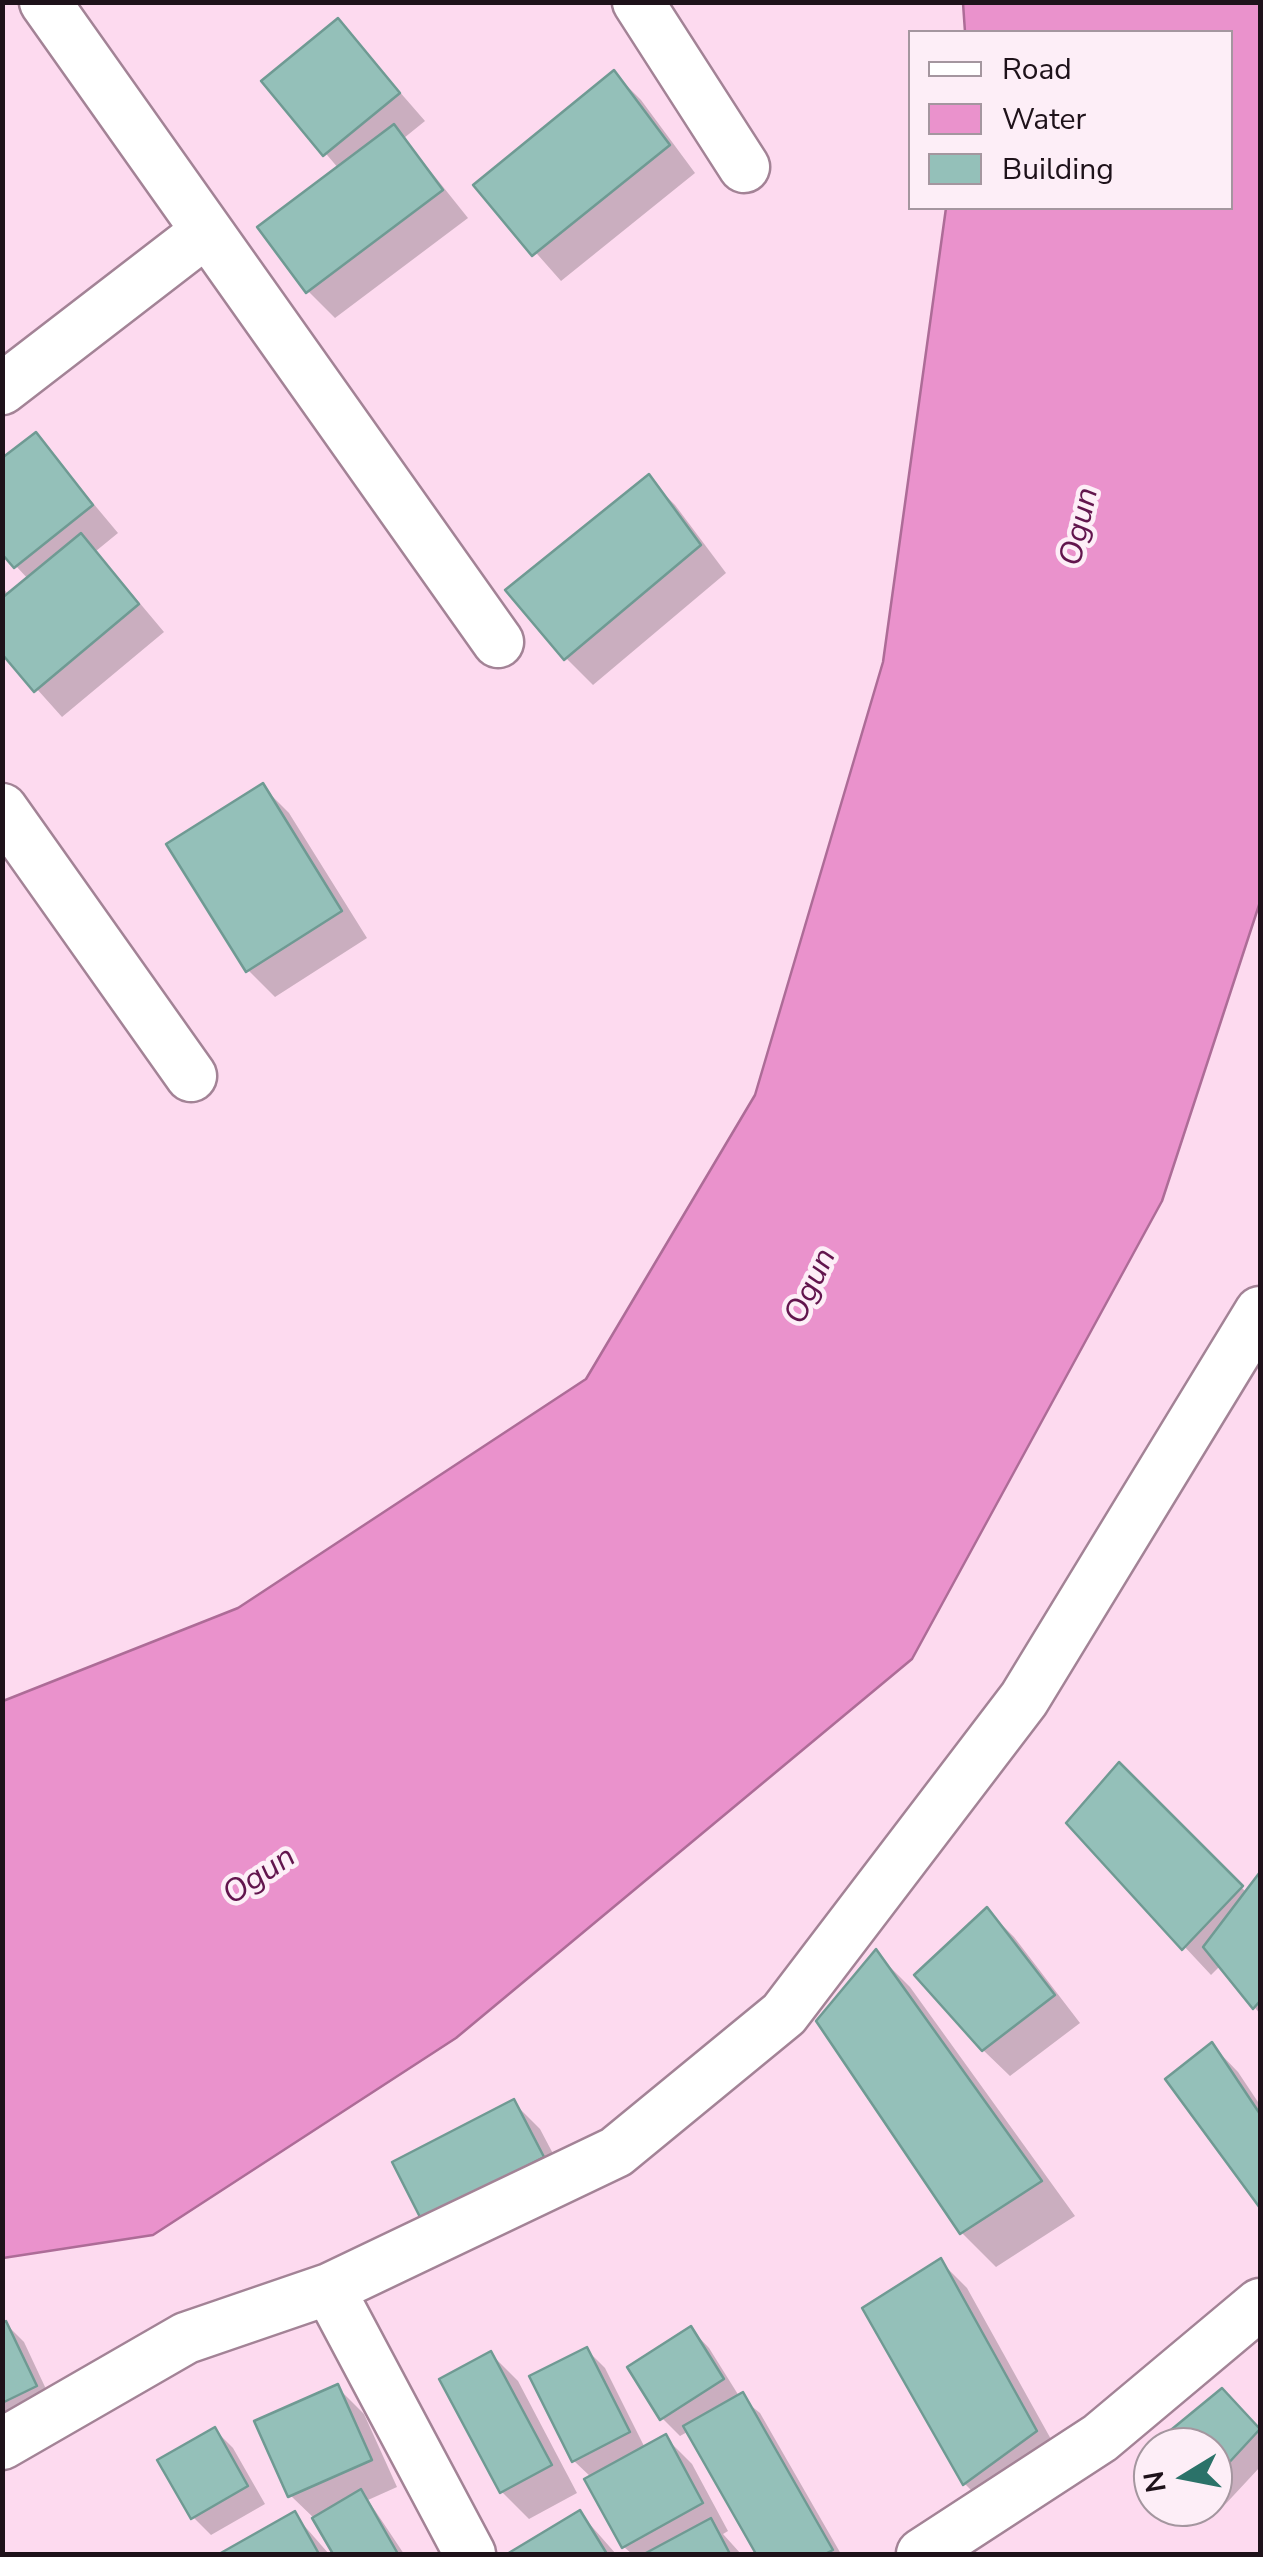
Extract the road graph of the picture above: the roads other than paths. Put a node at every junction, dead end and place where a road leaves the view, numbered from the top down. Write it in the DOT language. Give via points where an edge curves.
graph roads {
  1 [pos="45,2"];
  2 [pos="638,2"];
  3 [pos="744,167"];
  4 [pos="207,231"];
  5 [pos="2,389"];
  6 [pos="498,642"];
  7 [pos="8,826"];
  8 [pos="190,1076"];
  9 [pos="1260,1312"];
  10 [pos="329,2289"];
  11 [pos="1260,2304"];
  12 [pos="2,2444"];
  13 [pos="470,2554"];
  14 [pos="922,2554"];
  1 -- 4 [label="street"];
  2 -- 3 [label="street"];
  4 -- 5 [label="street"];
  4 -- 6 [label="street"];
  7 -- 8 [label="street"];
  9 -- 10 [label="street" via="1024,1699 784,2014 616,2152"];
  10 -- 12 [label="street" via="186,2338"];
  10 -- 13 [label="street"];
  11 -- 14 [label="street" via="1100,2438"];
}
